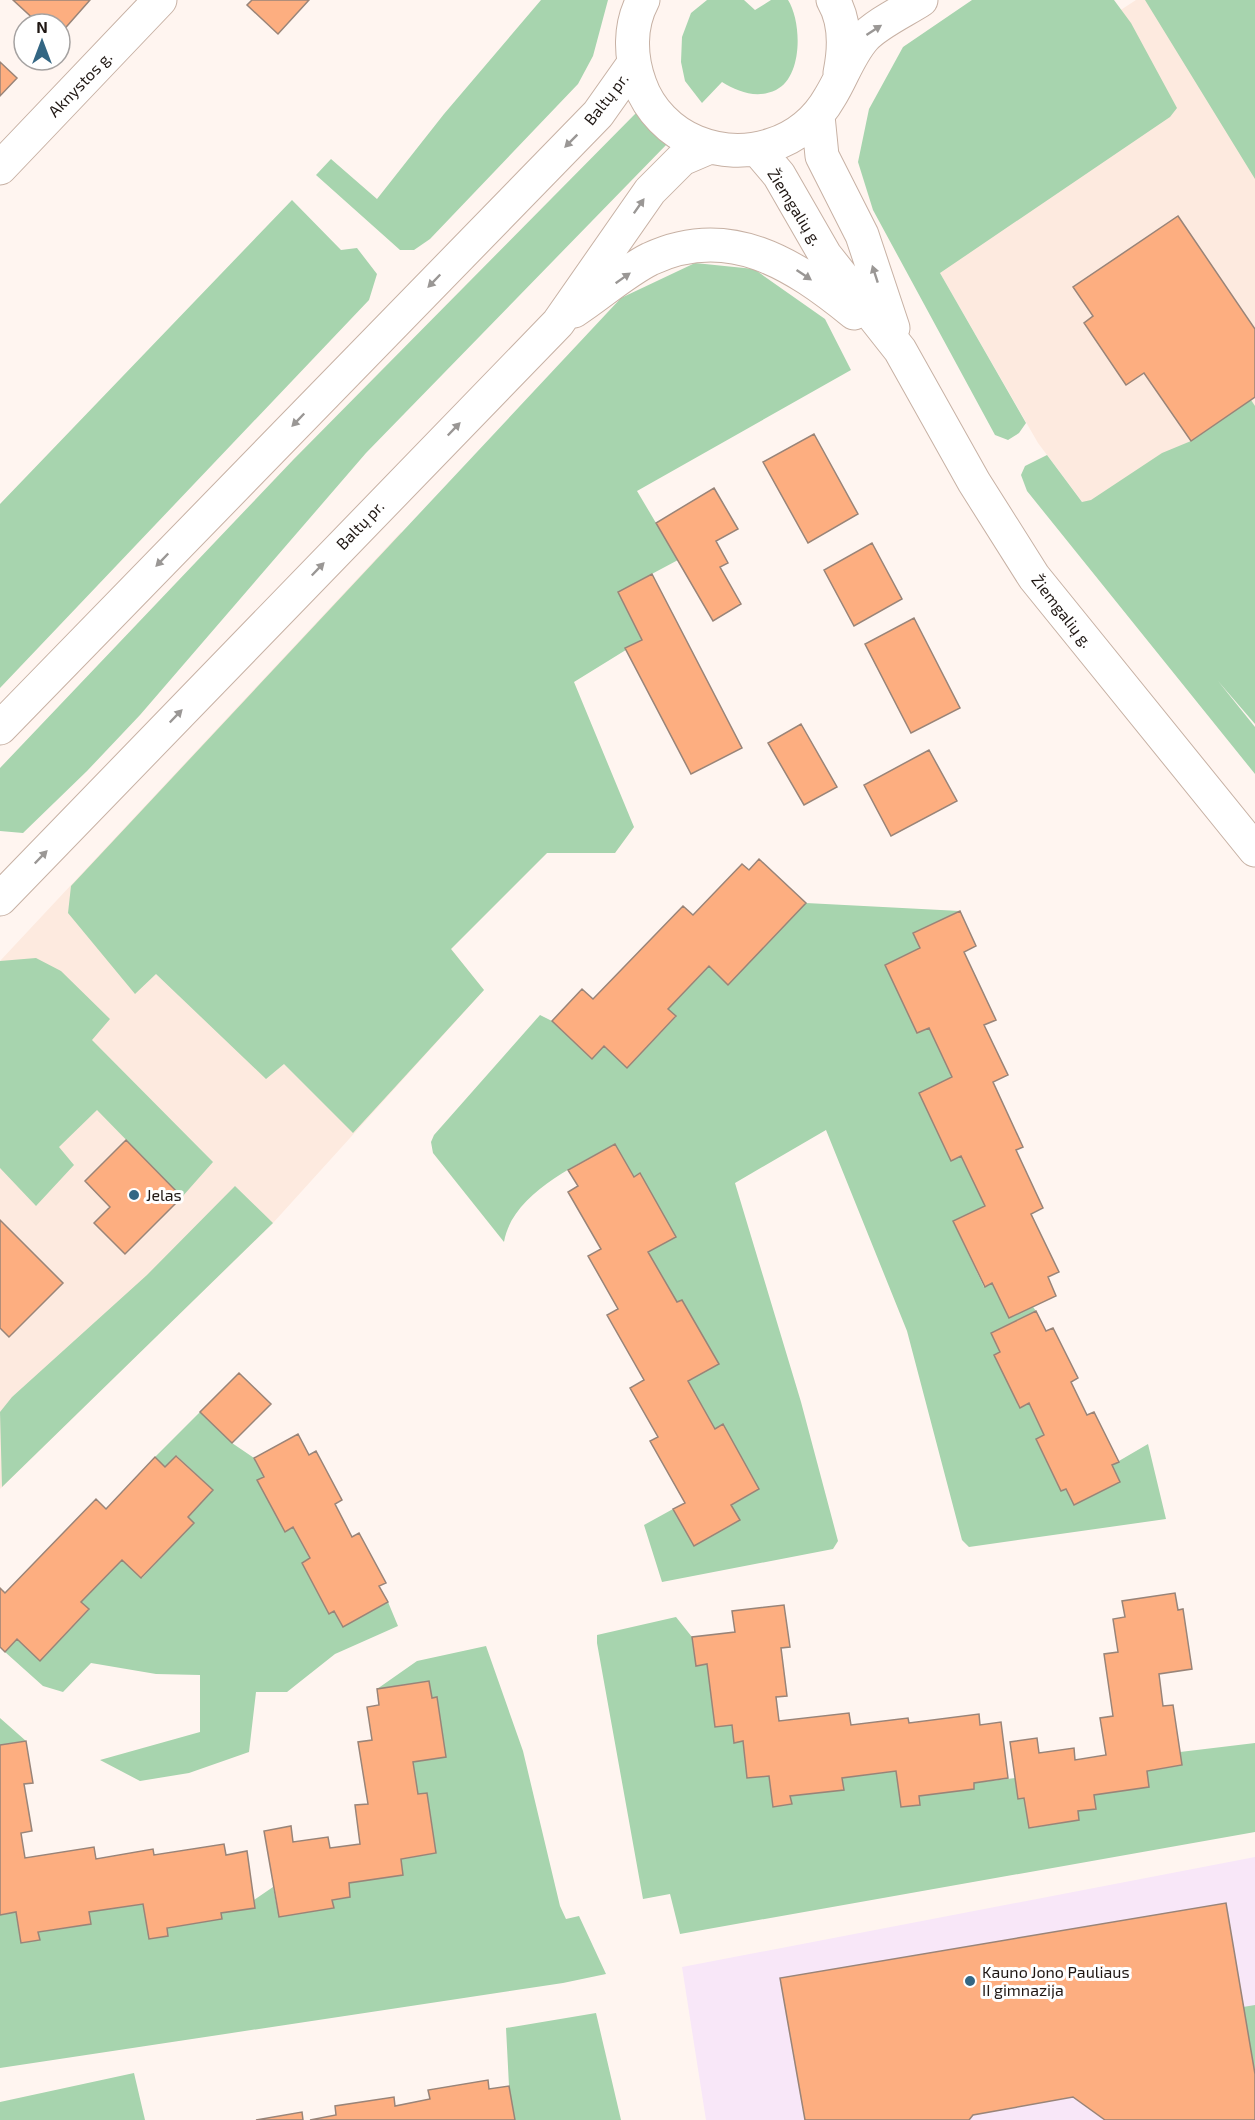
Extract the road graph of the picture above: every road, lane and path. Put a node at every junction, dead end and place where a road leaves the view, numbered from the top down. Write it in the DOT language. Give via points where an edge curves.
graph roads {
  1 [pos="160,0"];
  2 [pos="643,0"];
  3 [pos="833,0"];
  4 [pos="921,0"];
  5 [pos="634,63"];
  6 [pos="840,74"];
  7 [pos="818,116"];
  8 [pos="710,147"];
  9 [pos="756,149"];
  10 [pos="0,168"];
  11 [pos="558,323"];
  12 [pos="900,350"];
  13 [pos="0,728"];
  14 [pos="1255,850"];
  15 [pos="2,894"];
  1 -- 10 [label="main road, Aknystos g."];
  2 -- 5 [label="main road, Baltų pr." via="635,23"];
  3 -- 6 [label="main road, Baltų pr." via="843,27"];
  6 -- 4 [label="main road, Baltų pr., one-way" via="865,36"];
  5 -- 8 [label="main road, Baltų pr." via="640,87 668,125"];
  5 -- 13 [label="main road, Baltų pr., one-way" via="598,114"];
  6 -- 7 [label="main road, Baltų pr."];
  7 -- 9 [label="main road, Baltų pr." via="779,143"];
  12 -- 7 [label="main road, Žiemgalių g., one-way" via="862,235 822,156"];
  8 -- 9 [label="main road, Baltų pr."];
  11 -- 8 [label="main road, Baltų pr., one-way" via="650,191 682,159"];
  9 -- 12 [label="main road, Žiemgalių g." via="779,175 825,255"];
  11 -- 12 [label="main road, one-way" via="650,259 688,248 722,244 769,255 795,269"];
  15 -- 11 [label="main road, Baltų pr., one-way"];
  12 -- 14 [label="main road, Žiemgalių g." via="974,482 1034,577"];
}
